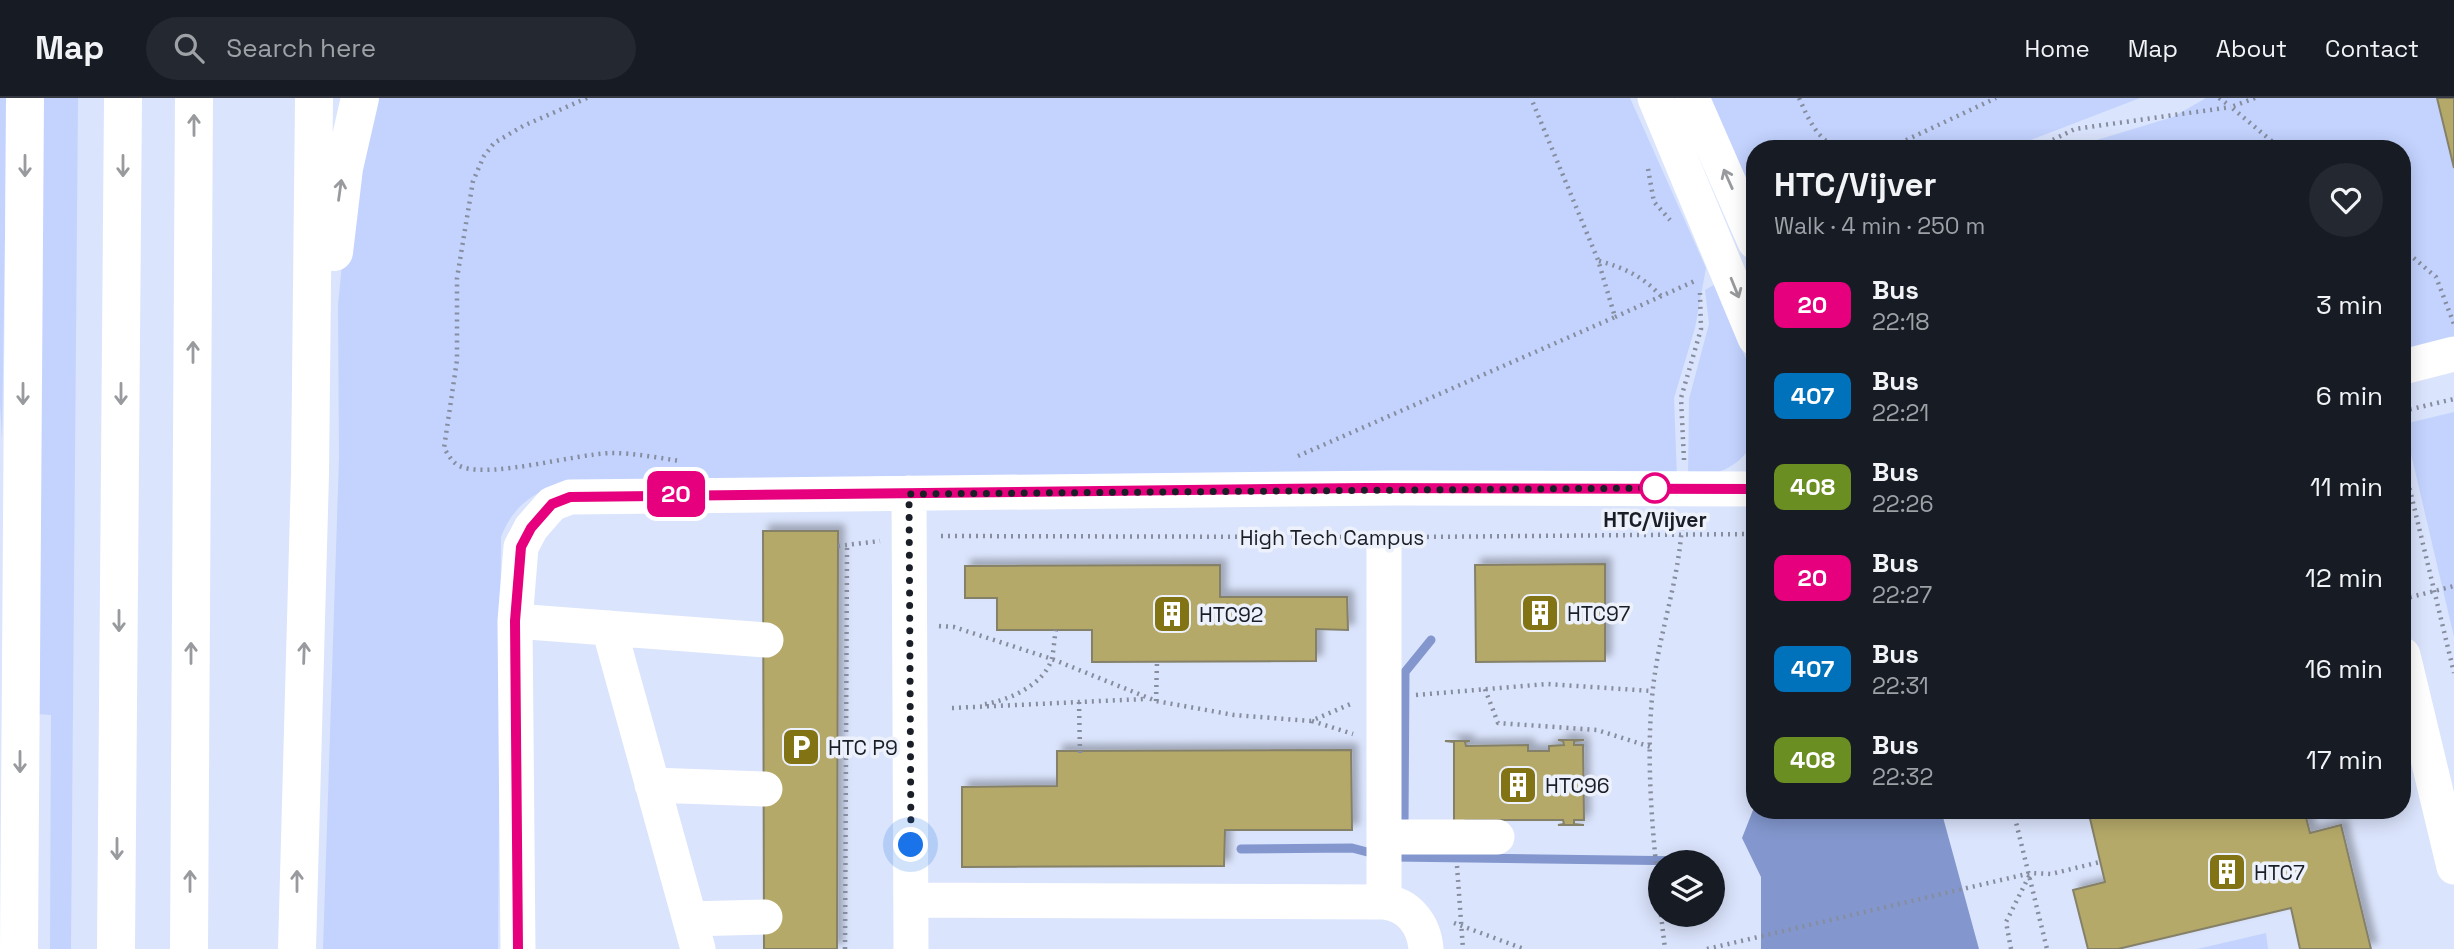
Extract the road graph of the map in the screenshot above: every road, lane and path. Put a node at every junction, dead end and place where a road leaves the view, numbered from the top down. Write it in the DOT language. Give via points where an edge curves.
graph roads {
  1 [pos="25,98"];
  2 [pos="123,98"];
  3 [pos="194,98"];
  4 [pos="314,98"];
  5 [pos="360,98"];
  6 [pos="587,98"];
  7 [pos="1531,98"];
  8 [pos="1655,98"];
  9 [pos="1692,98"];
  10 [pos="1799,98"];
  11 [pos="1996,98"];
  12 [pos="2219,98"];
  13 [pos="2256,98"];
  14 [pos="2231,107"];
  15 [pos="1821,140"];
  16 [pos="1906,140"];
  17 [pos="2053,140"];
  18 [pos="2270,140"];
  19 [pos="1746,221"];
  20 [pos="2411,257"];
  21 [pos="1598,260"];
  22 [pos="1726,267"];
  23 [pos="1661,296"];
  24 [pos="2452,310"];
  25 [pos="1746,316"];
  26 [pos="1615,317"];
  27 [pos="2454,324"];
  28 [pos="2454,354"];
  29 [pos="2411,365"];
  30 [pos="2454,399"];
  31 [pos="2411,409"];
  32 [pos="1289,459"];
  33 [pos="693,463"];
  34 [pos="1746,470"];
  35 [pos="310,474"];
  36 [pos="1717,488"];
  37 [pos="1746,489"];
  38 [pos="909,494"];
  39 [pos="2411,495"];
  40 [pos="1746,534"];
  41 [pos="908,536"];
  42 [pos="0,537"];
  43 [pos="1388,541"];
  44 [pos="838,546"];
  45 [pos="847,548"];
  46 [pos="2454,586"];
  47 [pos="2434,591"];
  48 [pos="2411,597"];
  49 [pos="515,621"];
  50 [pos="909,625"];
  51 [pos="609,628"];
  52 [pos="1056,630"];
  53 [pos="766,640"];
  54 [pos="1052,659"];
  55 [pos="1157,662"];
  56 [pos="2454,673"];
  57 [pos="2411,688"];
  58 [pos="1485,689"];
  59 [pos="1653,691"];
  60 [pos="21,694"];
  61 [pos="1420,695"];
  62 [pos="1384,696"];
  63 [pos="1148,698"];
  64 [pos="1156,701"];
  65 [pos="1079,702"];
  66 [pos="952,708"];
  67 [pos="909,719"];
  68 [pos="1311,721"];
  69 [pos="1651,747"];
  70 [pos="1384,749"];
  71 [pos="1080,754"];
  72 [pos="652,785"];
  73 [pos="765,789"];
  74 [pos="2016,819"];
  75 [pos="1386,837"];
  76 [pos="1497,837"];
  77 [pos="1655,843"];
  78 [pos="1655,850"];
  79 [pos="2100,862"];
  80 [pos="1457,865"];
  81 [pos="2454,867"];
  82 [pos="2031,873"];
  83 [pos="911,900"];
  84 [pos="1398,908"];
  85 [pos="765,918"];
  86 [pos="1463,925"];
  87 [pos="1663,927"];
  88 [pos="694,934"];
  89 [pos="19,949"];
  90 [pos="116,949"];
  91 [pos="189,949"];
  92 [pos="297,949"];
  93 [pos="518,949"];
  94 [pos="845,949"];
  95 [pos="911,949"];
  96 [pos="1426,949"];
  97 [pos="1463,949"];
  98 [pos="1524,949"];
  99 [pos="1665,949"];
  100 [pos="1707,949"];
  101 [pos="2011,949"];
  102 [pos="2047,949"];
  1 -- 60 [label="highway, one-way"];
  2 -- 90 [label="highway, one-way"];
  91 -- 3 [label="highway, one-way"];
  4 -- 35 [label="highway"];
  35 -- 5 [label="highway, one-way" via="325,446 337,214"];
  6 -- 33 [label="path" via="494,143 473,181 457,278 457,360 444,448 451,460 475,469 613,453"];
  7 -- 21 [label="path"];
  8 -- 22 [label="street"];
  19 -- 9 [label="street, one-way"];
  10 -- 15 [label="path"];
  11 -- 16 [label="path"];
  12 -- 14 [label="path"];
  13 -- 14 [label="path"];
  14 -- 17 [label="path" via="2075,130"];
  14 -- 18 [label="path"];
  20 -- 24 [label="path" via="2436,277"];
  21 -- 23 [label="path" via="1645,279"];
  21 -- 26 [label="path"];
  22 -- 23 [label="path"];
  22 -- 25 [label="street, one-way"];
  23 -- 26 [label="path"];
  24 -- 27 [label="path"];
  26 -- 32 [label="path"];
  28 -- 29 [label="street"];
  30 -- 31 [label="path"];
  34 -- 36 [label="street"];
  92 -- 35 [label="highway, one-way"];
  36 -- 37 [label="street"];
  36 -- 38 [label="street"];
  38 -- 41 [label="street"];
  38 -- 49 [label="street" via="570,497 552,504 521,547"];
  39 -- 47 [label="path"];
  40 -- 43 [label="path, High Tech Campus"];
  41 -- 43 [label="path, High Tech Campus"];
  41 -- 45 [label="path, High Tech Campus"];
  41 -- 50 [label="street"];
  42 -- 60 [label="highway"];
  43 -- 62 [label="street"];
  44 -- 45 [label="path"];
  45 -- 94 [label="path"];
  46 -- 47 [label="path"];
  47 -- 48 [label="path"];
  47 -- 56 [label="path"];
  49 -- 51 [label="street"];
  49 -- 93 [label="street"];
  50 -- 54 [label="path" via="954,627"];
  50 -- 67 [label="street"];
  51 -- 53 [label="street"];
  51 -- 72 [label="street"];
  52 -- 54 [label="path"];
  54 -- 63 [label="path"];
  54 -- 66 [label="path" via="1042,678 1017,692 990,703"];
  55 -- 64 [label="path"];
  57 -- 81 [label="street"];
  58 -- 59 [label="path" via="1547,684"];
  58 -- 61 [label="path"];
  58 -- 69 [label="path" via="1499,723 1597,730"];
  60 -- 89 [label="highway, one-way"];
  62 -- 68 [label="path" via="1370,696"];
  62 -- 70 [label="street"];
  63 -- 64 [label="path"];
  63 -- 65 [label="path"];
  64 -- 68 [label="path" via="1234,715"];
  65 -- 66 [label="path"];
  65 -- 71 [label="path"];
  66 -- 67 [label="path"];
  67 -- 83 [label="street"];
  68 -- 70 [label="path" via="1346,730"];
  70 -- 75 [label="street"];
  72 -- 73 [label="street"];
  72 -- 88 [label="street"];
  74 -- 82 [label="path"];
  75 -- 76 [label="street"];
  75 -- 84 [label="street"];
  77 -- 78 [label="path"];
  79 -- 82 [label="path" via="2051,874"];
  80 -- 86 [label="path"];
  82 -- 100 [label="path"];
  82 -- 101 [label="path" via="2006,922"];
  82 -- 102 [label="path"];
  83 -- 84 [label="street"];
  83 -- 95 [label="street"];
  84 -- 86 [label="path"];
  84 -- 96 [label="street" via="1421,929"];
  85 -- 88 [label="street"];
  86 -- 97 [label="path"];
  86 -- 98 [label="path"];
  87 -- 99 [label="path"];
}
